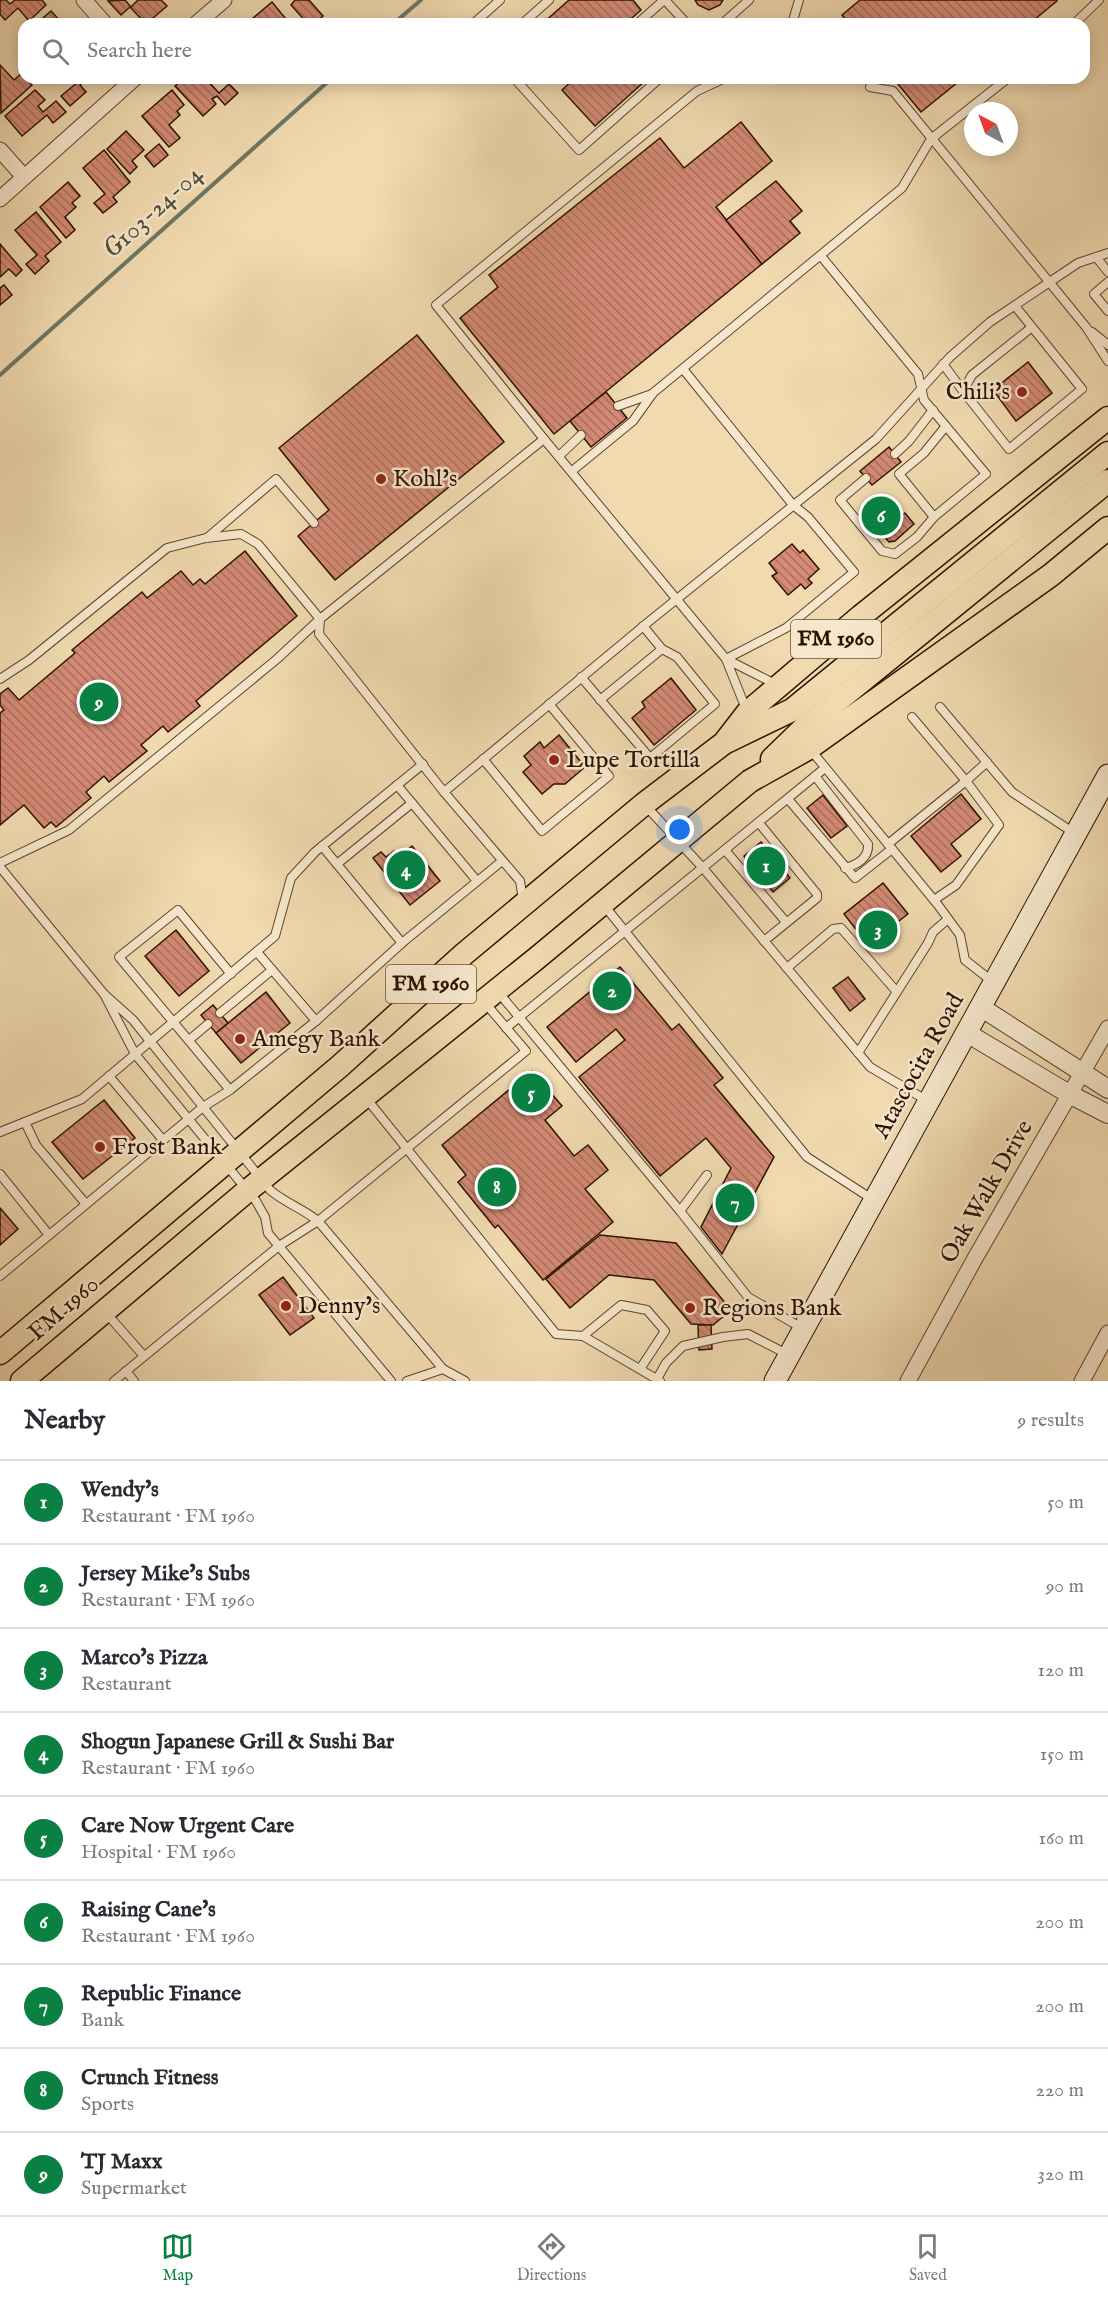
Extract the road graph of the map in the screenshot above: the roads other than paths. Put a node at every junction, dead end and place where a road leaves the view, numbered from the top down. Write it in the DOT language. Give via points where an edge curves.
graph roads {
  1 [pos="84,0"];
  2 [pos="224,0"];
  3 [pos="500,0"];
  4 [pos="549,0"];
  5 [pos="665,0"];
  6 [pos="749,0"];
  7 [pos="799,0"];
  8 [pos="1099,0"];
  9 [pos="100,18"];
  10 [pos="203,18"];
  11 [pos="480,18"];
  12 [pos="529,18"];
  13 [pos="644,18"];
  14 [pos="682,18"];
  15 [pos="729,18"];
  16 [pos="794,18"];
  17 [pos="1080,18"];
  18 [pos="128,84"];
  19 [pos="519,84"];
  20 [pos="652,84"];
  21 [pos="713,84"];
  22 [pos="1000,84"];
  23 [pos="870,87"];
  24 [pos="931,139"];
  25 [pos="0,150"];
  26 [pos="24,177"];
  27 [pos="0,199"];
  28 [pos="1108,253"];
  29 [pos="821,256"];
  30 [pos="1096,257"];
  31 [pos="1108,272"];
  32 [pos="1108,282"];
  33 [pos="1050,284"];
  34 [pos="1015,306"];
  35 [pos="1108,311"];
  36 [pos="1032,327"];
  37 [pos="1086,327"];
  38 [pos="1108,345"];
  39 [pos="1108,361"];
  40 [pos="944,364"];
  41 [pos="683,369"];
  42 [pos="922,387"];
  43 [pos="963,391"];
  44 [pos="653,393"];
  45 [pos="618,406"];
  46 [pos="933,410"];
  47 [pos="1108,418"];
  48 [pos="946,426"];
  49 [pos="581,435"];
  50 [pos="544,439"];
  51 [pos="1108,453"];
  52 [pos="894,454"];
  53 [pos="559,456"];
  54 [pos="572,471"];
  55 [pos="866,478"];
  56 [pos="1108,481"];
  57 [pos="793,505"];
  58 [pos="934,517"];
  59 [pos="314,523"];
  60 [pos="1108,528"];
  61 [pos="206,538"];
  62 [pos="678,598"];
  63 [pos="320,619"];
  64 [pos="643,626"];
  65 [pos="662,649"];
  66 [pos="726,659"];
  67 [pos="581,677"];
  68 [pos="0,680"];
  69 [pos="778,686"];
  70 [pos="600,700"];
  71 [pos="549,704"];
  72 [pos="940,707"];
  73 [pos="748,712"];
  74 [pos="912,717"];
  75 [pos="724,743"];
  76 [pos="809,748"];
  77 [pos="483,759"];
  78 [pos="987,762"];
  79 [pos="423,764"];
  80 [pos="825,768"];
  81 [pos="1108,775"];
  82 [pos="815,777"];
  83 [pos="750,781"];
  84 [pos="966,781"];
  85 [pos="397,785"];
  86 [pos="444,792"];
  87 [pos="788,799"];
  88 [pos="412,803"];
  89 [pos="644,804"];
  90 [pos="759,822"];
  91 [pos="1074,833"];
  92 [pos="678,840"];
  93 [pos="322,846"];
  94 [pos="890,847"];
  95 [pos="725,850"];
  96 [pos="502,861"];
  97 [pos="0,863"];
  98 [pos="337,864"];
  99 [pos="0,867"];
  100 [pos="703,868"];
  101 [pos="845,868"];
  102 [pos="477,881"];
  103 [pos="520,881"];
  104 [pos="544,888"];
  105 [pos="934,900"];
  106 [pos="603,904"];
  107 [pos="524,905"];
  108 [pos="948,918"];
  109 [pos="786,922"];
  110 [pos="626,931"];
  111 [pos="764,941"];
  112 [pos="402,943"];
  113 [pos="257,952"];
  114 [pos="786,968"];
  115 [pos="272,970"];
  116 [pos="231,974"];
  117 [pos="994,983"];
  118 [pos="897,992"];
  119 [pos="104,994"];
  120 [pos="490,996"];
  121 [pos="981,1008"];
  122 [pos="220,1013"];
  123 [pos="520,1017"];
  124 [pos="316,1021"];
  125 [pos="174,1022"];
  126 [pos="208,1024"];
  127 [pos="506,1028"];
  128 [pos="1108,1028"];
  129 [pos="967,1033"];
  130 [pos="189,1040"];
  131 [pos="150,1042"];
  132 [pos="858,1053"];
  133 [pos="135,1054"];
  134 [pos="1082,1073"];
  135 [pos="109,1076"];
  136 [pos="1108,1089"];
  137 [pos="230,1090"];
  138 [pos="1069,1094"];
  139 [pos="365,1096"];
  140 [pos="928,1101"];
  141 [pos="203,1107"];
  142 [pos="1108,1114"];
  143 [pos="188,1119"];
  144 [pos="25,1122"];
  145 [pos="0,1131"];
  146 [pos="163,1140"];
  147 [pos="407,1147"];
  148 [pos="232,1157"];
  149 [pos="0,1174"];
  150 [pos="707,1175"];
  151 [pos="254,1185"];
  152 [pos="873,1200"];
  153 [pos="86,1204"];
  154 [pos="680,1211"];
  155 [pos="318,1221"];
  156 [pos="50,1234"];
  157 [pos="279,1246"];
  158 [pos="0,1276"];
  159 [pos="103,1310"];
  160 [pos="803,1329"];
  161 [pos="1108,1333"];
  162 [pos="583,1336"];
  163 [pos="0,1353"];
  164 [pos="789,1355"];
  165 [pos="144,1356"];
  166 [pos="443,1369"];
  167 [pos="640,1369"];
  168 [pos="126,1371"];
  169 [pos="659,1380"];
  170 [pos="22,1381"];
  171 [pos="114,1381"];
  172 [pos="134,1381"];
  173 [pos="391,1381"];
  174 [pos="407,1381"];
  175 [pos="465,1381"];
  176 [pos="775,1381"];
  177 [pos="909,1381"];
  178 [pos="1082,1381"];
  1 -- 9 [label="street"];
  2 -- 10 [label="street"];
  3 -- 11 [label="lane"];
  4 -- 12 [label="lane"];
  5 -- 13 [label="lane"];
  5 -- 14 [label="lane"];
  6 -- 15 [label="lane"];
  7 -- 16 [label="lane"];
  8 -- 17 [label="lane"];
  18 -- 26 [label="street"];
  19 -- 20 [label="lane" via="579,150"];
  21 -- 50 [label="lane" via="698,91 436,305"];
  22 -- 24 [label="lane"];
  23 -- 24 [label="lane" via="893,91"];
  24 -- 29 [label="lane" via="902,188"];
  24 -- 33 [label="lane"];
  25 -- 26 [label="street"];
  26 -- 27 [label="street"];
  28 -- 30 [label="lane"];
  29 -- 41 [label="lane"];
  29 -- 42 [label="lane" via="918,374"];
  30 -- 31 [label="lane"];
  30 -- 33 [label="lane" via="1078,263"];
  32 -- 35 [label="lane" via="1094,294"];
  33 -- 34 [label="lane"];
  33 -- 37 [label="lane"];
  34 -- 36 [label="lane"];
  34 -- 40 [label="lane" via="990,322"];
  36 -- 43 [label="lane" via="972,375"];
  36 -- 43 [label="lane" via="1082,389 1009,449"];
  37 -- 38 [label="lane"];
  37 -- 39 [label="lane"];
  40 -- 42 [label="lane"];
  40 -- 43 [label="lane"];
  41 -- 44 [label="lane"];
  41 -- 57 [label="lane"];
  42 -- 46 [label="lane" via="924,400"];
  42 -- 57 [label="lane" via="876,439"];
  44 -- 45 [label="lane"];
  44 -- 54 [label="lane" via="633,421"];
  46 -- 48 [label="lane"];
  46 -- 52 [label="lane"];
  47 -- 69 [label="main road, FM 1960 / FM 1960"];
  48 -- 58 [label="lane" via="924,453 899,474"];
  48 -- 58 [label="lane" via="986,474"];
  49 -- 53 [label="lane"];
  50 -- 53 [label="lane"];
  50 -- 63 [label="lane"];
  51 -- 75 [label="main road" via="792,710"];
  53 -- 54 [label="lane"];
  54 -- 62 [label="lane"];
  55 -- 58 [label="lane" via="840,500 882,551 895,554"];
  56 -- 83 [label="main road" via="804,729"];
  57 -- 62 [label="lane"];
  57 -- 66 [label="lane" via="808,517 854,572 786,628"];
  59 -- 61 [label="lane" via="276,479"];
  60 -- 76 [label="main road, FM 1960 / FM 1960" via="1051,575"];
  61 -- 63 [label="lane" via="241,534 258,544"];
  61 -- 68 [label="lane" via="167,548"];
  62 -- 64 [label="lane"];
  62 -- 66 [label="lane"];
  63 -- 79 [label="lane" via="319,634"];
  63 -- 97 [label="lane" via="69,830"];
  64 -- 65 [label="lane"];
  64 -- 67 [label="lane"];
  65 -- 70 [label="lane"];
  65 -- 70 [label="lane" via="677,657 715,704 650,758"];
  66 -- 69 [label="lane"];
  66 -- 73 [label="lane"];
  67 -- 70 [label="lane"];
  67 -- 71 [label="lane"];
  69 -- 73 [label="main road, FM 1960 / FM 1960"];
  71 -- 77 [label="lane"];
  71 -- 77 [label="lane" via="609,776 542,831"];
  72 -- 78 [label="lane"];
  73 -- 75 [label="main road, FM 1960 / FM 1960"];
  74 -- 84 [label="lane"];
  75 -- 89 [label="main road, FM 1960 / FM 1960"];
  76 -- 80 [label="lane"];
  76 -- 83 [label="main road, FM 1960 / FM 1960"];
  77 -- 86 [label="lane"];
  78 -- 84 [label="lane"];
  78 -- 91 [label="lane" via="1012,792"];
  79 -- 85 [label="lane"];
  79 -- 86 [label="lane"];
  80 -- 82 [label="lane"];
  80 -- 94 [label="lane"];
  81 -- 91 [label="main road, Atascocita Road"];
  82 -- 87 [label="lane"];
  82 -- 101 [label="lane" via="868,844 866,856"];
  83 -- 92 [label="main road, FM 1960 / FM 1960"];
  84 -- 94 [label="lane"];
  84 -- 105 [label="lane" via="999,825 956,885"];
  85 -- 88 [label="lane"];
  85 -- 93 [label="lane"];
  86 -- 96 [label="lane"];
  87 -- 90 [label="lane"];
  87 -- 101 [label="lane"];
  88 -- 98 [label="lane"];
  88 -- 102 [label="lane"];
  89 -- 92 [label="lane"];
  89 -- 104 [label="main road, FM 1960 / FM 1960"];
  90 -- 95 [label="lane"];
  90 -- 109 [label="lane" via="818,894"];
  91 -- 117 [label="main road, Atascocita Road"];
  92 -- 100 [label="lane"];
  92 -- 106 [label="main road, FM 1960 / FM 1960"];
  93 -- 98 [label="lane"];
  93 -- 113 [label="lane" via="291,879 275,936"];
  94 -- 101 [label="lane" via="856,878"];
  94 -- 105 [label="lane"];
  95 -- 100 [label="lane"];
  95 -- 109 [label="lane"];
  96 -- 102 [label="lane"];
  96 -- 103 [label="lane"];
  98 -- 112 [label="lane"];
  99 -- 119 [label="lane"];
  100 -- 110 [label="lane"];
  100 -- 111 [label="lane"];
  102 -- 112 [label="lane"];
  103 -- 104 [label="lane"];
  103 -- 107 [label="lane"];
  104 -- 107 [label="main road, FM 1960 / FM 1960"];
  105 -- 108 [label="lane"];
  106 -- 110 [label="lane"];
  106 -- 120 [label="main road, FM 1960 / FM 1960"];
  107 -- 148 [label="main road, FM 1960 / FM 1960"];
  108 -- 117 [label="lane" via="960,935 965,960"];
  108 -- 118 [label="lane" via="933,932"];
  109 -- 111 [label="lane"];
  110 -- 123 [label="lane"];
  110 -- 152 [label="lane" via="807,1156"];
  111 -- 114 [label="lane"];
  112 -- 124 [label="lane"];
  113 -- 115 [label="lane"];
  113 -- 116 [label="lane"];
  114 -- 118 [label="lane" via="833,929 841,928"];
  114 -- 132 [label="lane"];
  115 -- 122 [label="lane"];
  115 -- 124 [label="lane"];
  116 -- 125 [label="lane"];
  116 -- 125 [label="lane" via="178,910 119,957"];
  117 -- 121 [label="main road, Atascocita Road"];
  118 -- 132 [label="lane"];
  119 -- 131 [label="lane" via="121,1006"];
  119 -- 133 [label="lane"];
  120 -- 123 [label="lane"];
  120 -- 127 [label="lane"];
  120 -- 139 [label="main road, FM 1960 / FM 1960"];
  121 -- 129 [label="main road, Atascocita Road"];
  121 -- 134 [label="street"];
  123 -- 127 [label="lane"];
  123 -- 154 [label="lane"];
  124 -- 137 [label="lane"];
  125 -- 130 [label="lane"];
  125 -- 131 [label="lane"];
  126 -- 130 [label="lane"];
  127 -- 147 [label="lane" via="526,1051"];
  128 -- 134 [label="street, Oak Walk Drive"];
  129 -- 138 [label="street"];
  129 -- 140 [label="main road, Atascocita Road"];
  130 -- 137 [label="lane"];
  131 -- 133 [label="lane"];
  131 -- 141 [label="lane"];
  132 -- 140 [label="lane" via="870,1066"];
  133 -- 135 [label="lane"];
  133 -- 143 [label="lane"];
  134 -- 136 [label="street"];
  134 -- 138 [label="street, Oak Walk Drive"];
  135 -- 144 [label="lane" via="82,1099"];
  135 -- 146 [label="lane"];
  137 -- 141 [label="lane"];
  138 -- 142 [label="street"];
  138 -- 177 [label="street, Oak Walk Drive"];
  139 -- 147 [label="lane"];
  139 -- 151 [label="main road, FM 1960 / FM 1960"];
  140 -- 152 [label="main road, Atascocita Road"];
  141 -- 143 [label="lane"];
  141 -- 148 [label="lane"];
  143 -- 146 [label="lane"];
  143 -- 148 [label="lane"];
  144 -- 145 [label="lane"];
  144 -- 153 [label="lane" via="36,1145"];
  146 -- 153 [label="lane"];
  147 -- 155 [label="lane"];
  147 -- 162 [label="lane" via="556,1334"];
  148 -- 151 [label="lane"];
  148 -- 151 [label="lane"];
  148 -- 163 [label="main road, FM 1960 / FM 1960"];
  149 -- 156 [label="lane"];
  150 -- 154 [label="lane"];
  151 -- 155 [label="lane" via="301,1207"];
  151 -- 157 [label="lane" via="268,1233"];
  151 -- 159 [label="main road, FM 1960 / FM 1960"];
  152 -- 160 [label="main road, Atascocita Road"];
  153 -- 156 [label="lane"];
  154 -- 160 [label="lane" via="748,1297"];
  155 -- 157 [label="lane"];
  155 -- 166 [label="lane"];
  156 -- 158 [label="lane"];
  157 -- 165 [label="lane"];
  157 -- 173 [label="lane"];
  159 -- 165 [label="lane"];
  159 -- 170 [label="main road, FM 1960 / FM 1960"];
  160 -- 164 [label="main road, Atascocita Road"];
  161 -- 178 [label="street"];
  162 -- 167 [label="lane"];
  162 -- 167 [label="lane" via="621,1305 647,1310 665,1331"];
  164 -- 169 [label="lane" via="748,1334 723,1336 683,1347 666,1364"];
  164 -- 176 [label="main road, Atascocita Road"];
  165 -- 168 [label="lane"];
  166 -- 174 [label="lane"];
  166 -- 175 [label="lane"];
  167 -- 169 [label="lane"];
  168 -- 171 [label="lane"];
  168 -- 172 [label="lane"];
}
